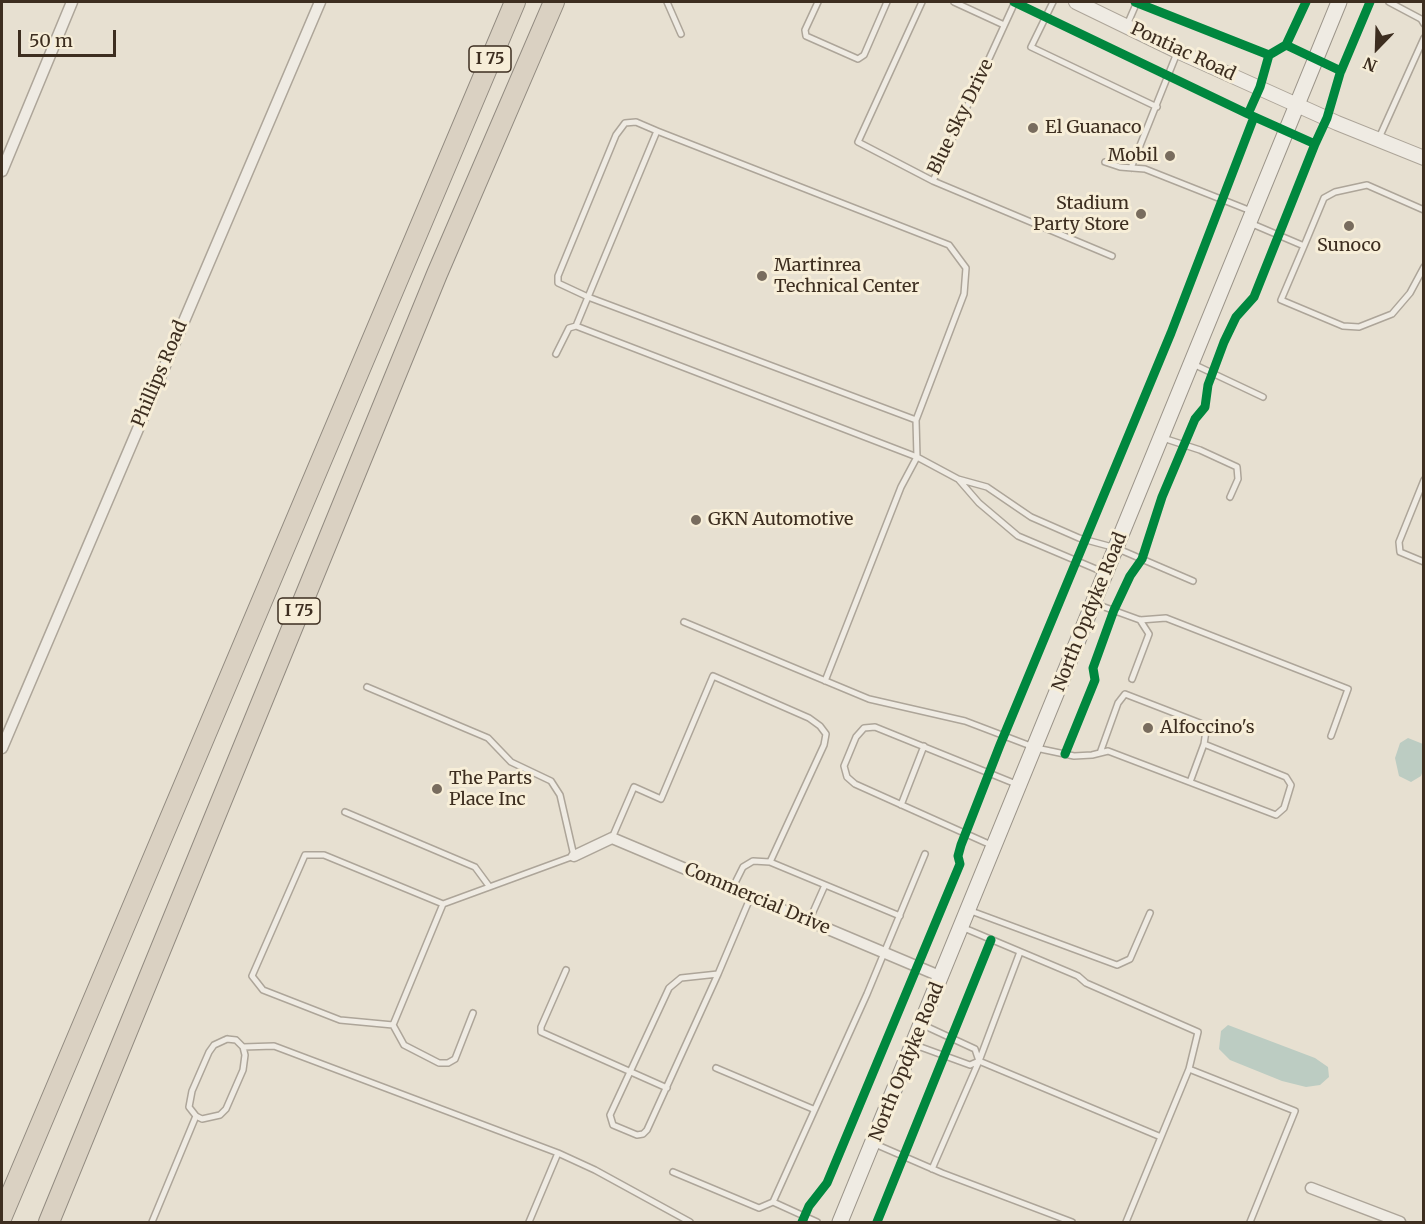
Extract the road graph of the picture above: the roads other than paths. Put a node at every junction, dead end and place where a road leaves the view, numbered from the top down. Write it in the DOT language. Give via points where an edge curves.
graph roads {
  1 [pos="72,2"];
  2 [pos="320,2"];
  3 [pos="515,2"];
  4 [pos="554,2"];
  5 [pos="667,2"];
  6 [pos="818,2"];
  7 [pos="887,2"];
  8 [pos="922,2"];
  9 [pos="954,2"];
  10 [pos="1015,2"];
  11 [pos="1053,2"];
  12 [pos="1076,2"];
  13 [pos="1137,2"];
  14 [pos="1339,2"];
  15 [pos="1389,2"];
  16 [pos="1424,24"];
  17 [pos="1004,25"];
  18 [pos="1126,26"];
  19 [pos="681,34"];
  20 [pos="1424,38"];
  21 [pos="1177,51"];
  22 [pos="1296,103"];
  23 [pos="1157,107"];
  24 [pos="657,131"];
  25 [pos="1378,140"];
  26 [pos="1424,158"];
  27 [pos="1105,162"];
  28 [pos="1131,168"];
  29 [pos="2,171"];
  30 [pos="933,181"];
  31 [pos="1424,210"];
  32 [pos="1251,217"];
  33 [pos="1304,246"];
  34 [pos="1112,256"];
  35 [pos="1424,267"];
  36 [pos="588,297"];
  37 [pos="576,326"];
  38 [pos="556,354"];
  39 [pos="1191,363"];
  40 [pos="1263,397"];
  41 [pos="916,420"];
  42 [pos="1161,438"];
  43 [pos="917,457"];
  44 [pos="958,479"];
  45 [pos="1424,480"];
  46 [pos="1230,497"];
  47 [pos="1116,548"];
  48 [pos="1424,562"];
  49 [pos="1106,573"];
  50 [pos="1193,581"];
  51 [pos="1094,603"];
  52 [pos="1140,620"];
  53 [pos="684,622"];
  54 [pos="1132,680"];
  55 [pos="825,681"];
  56 [pos="367,687"];
  57 [pos="1331,735"];
  58 [pos="1204,744"];
  59 [pos="924,746"];
  60 [pos="2,748"];
  61 [pos="1035,748"];
  62 [pos="1100,753"];
  63 [pos="1190,782"];
  64 [pos="1020,785"];
  65 [pos="901,805"];
  66 [pos="345,812"];
  67 [pos="612,838"];
  68 [pos="995,847"];
  69 [pos="925,854"];
  70 [pos="574,856"];
  71 [pos="770,862"];
  72 [pos="825,885"];
  73 [pos="489,886"];
  74 [pos="732,889"];
  75 [pos="751,896"];
  76 [pos="443,904"];
  77 [pos="969,910"];
  78 [pos="1150,913"];
  79 [pos="900,916"];
  80 [pos="809,921"];
  81 [pos="962,927"];
  82 [pos="1020,952"];
  83 [pos="884,953"];
  84 [pos="566,970"];
  85 [pos="718,974"];
  86 [pos="942,977"];
  87 [pos="473,1013"];
  88 [pos="393,1025"];
  89 [pos="922,1025"];
  90 [pos="914,1044"];
  91 [pos="243,1047"];
  92 [pos="979,1061"];
  93 [pos="716,1068"];
  94 [pos="1189,1069"];
  95 [pos="631,1073"];
  96 [pos="667,1088"];
  97 [pos="813,1109"];
  98 [pos="196,1116"];
  99 [pos="1161,1137"];
  100 [pos="873,1143"];
  101 [pos="558,1154"];
  102 [pos="932,1169"];
  103 [pos="673,1172"];
  104 [pos="1311,1188"];
  105 [pos="773,1202"];
  106 [pos="2,1216"];
  107 [pos="49,1222"];
  108 [pos="152,1222"];
  109 [pos="529,1222"];
  110 [pos="690,1222"];
  111 [pos="817,1222"];
  112 [pos="840,1222"];
  113 [pos="1072,1222"];
  114 [pos="1126,1222"];
  115 [pos="1250,1222"];
  116 [pos="1400,1222"];
  1 -- 29 [label="street"];
  2 -- 60 [label="street, Phillips Road"];
  3 -- 106 [label="highway, I 75"];
  4 -- 107 [label="highway, I 75" via="428,296"];
  5 -- 19 [label="lane"];
  6 -- 7 [label="lane" via="806,36 858,59 864,55"];
  8 -- 30 [label="lane, Blue Sky Drive" via="858,142"];
  9 -- 17 [label="lane"];
  10 -- 17 [label="lane, Blue Sky Drive"];
  11 -- 23 [label="lane" via="1031,47"];
  12 -- 18 [label="street, Pontiac Road"];
  13 -- 18 [label="lane"];
  14 -- 22 [label="main road, North Opdyke Road"];
  15 -- 16 [label="lane"];
  17 -- 30 [label="lane, Blue Sky Drive"];
  18 -- 21 [label="street, Pontiac Road"];
  20 -- 25 [label="lane"];
  21 -- 22 [label="street, Pontiac Road"];
  21 -- 23 [label="lane"];
  22 -- 25 [label="street, Pontiac Road"];
  22 -- 32 [label="main road, North Opdyke Road"];
  23 -- 28 [label="lane"];
  24 -- 36 [label="lane"];
  24 -- 36 [label="lane" via="636,122 625,123 616,135 558,276 563,287"];
  24 -- 41 [label="lane" via="949,245 966,268 964,294"];
  25 -- 26 [label="street, Pontiac Road"];
  27 -- 28 [label="lane"];
  28 -- 32 [label="lane" via="1144,169"];
  30 -- 34 [label="lane"];
  31 -- 33 [label="lane" via="1367,185 1335,192 1324,198"];
  32 -- 33 [label="lane"];
  32 -- 39 [label="main road, North Opdyke Road"];
  33 -- 35 [label="lane" via="1281,300 1343,326 1359,327 1392,314 1410,293"];
  36 -- 37 [label="lane"];
  36 -- 41 [label="lane"];
  37 -- 38 [label="lane" via="569,328"];
  37 -- 43 [label="lane"];
  39 -- 40 [label="lane"];
  39 -- 42 [label="main road, North Opdyke Road"];
  41 -- 43 [label="lane"];
  42 -- 46 [label="lane" via="1237,467 1238,479"];
  42 -- 47 [label="main road, North Opdyke Road"];
  43 -- 44 [label="lane"];
  43 -- 55 [label="lane" via="901,488"];
  44 -- 47 [label="lane" via="987,487 1031,517 1079,538"];
  44 -- 49 [label="lane" via="1018,536"];
  45 -- 48 [label="lane" via="1399,542 1400,552"];
  47 -- 49 [label="main road, North Opdyke Road"];
  47 -- 50 [label="lane"];
  49 -- 51 [label="main road, North Opdyke Road"];
  51 -- 52 [label="lane"];
  51 -- 61 [label="main road, North Opdyke Road"];
  52 -- 54 [label="lane" via="1149,634"];
  52 -- 57 [label="lane" via="1166,618 1348,689"];
  53 -- 55 [label="lane"];
  55 -- 61 [label="lane" via="869,699 965,721"];
  56 -- 70 [label="lane" via="488,738 511,762 551,781 560,795"];
  58 -- 62 [label="lane" via="1206,730 1200,723 1125,694"];
  58 -- 63 [label="lane"];
  58 -- 63 [label="lane" via="1286,777 1291,785 1284,808 1276,814"];
  59 -- 64 [label="lane"];
  59 -- 65 [label="lane"];
  59 -- 65 [label="lane" via="875,727 864,728 844,766 847,777 855,784"];
  61 -- 62 [label="lane" via="1074,756"];
  61 -- 64 [label="main road, North Opdyke Road"];
  62 -- 63 [label="lane" via="1108,751"];
  64 -- 68 [label="main road, North Opdyke Road"];
  65 -- 68 [label="lane"];
  66 -- 73 [label="lane" via="475,867"];
  67 -- 70 [label="street"];
  67 -- 71 [label="lane" via="634,787 661,799 713,676 809,718 825,734 824,745"];
  67 -- 74 [label="street, Commercial Drive"];
  68 -- 77 [label="main road, North Opdyke Road"];
  69 -- 79 [label="lane"];
  70 -- 73 [label="lane"];
  71 -- 72 [label="lane"];
  71 -- 74 [label="lane" via="753,861 743,867"];
  72 -- 79 [label="lane"];
  72 -- 80 [label="lane"];
  73 -- 76 [label="lane"];
  74 -- 75 [label="street, Commercial Drive"];
  75 -- 80 [label="street, Commercial Drive"];
  75 -- 85 [label="lane"];
  76 -- 88 [label="lane"];
  76 -- 88 [label="lane" via="324,855 305,855 252,976 263,990 340,1020"];
  77 -- 78 [label="lane" via="1117,965 1130,959"];
  77 -- 81 [label="main road, North Opdyke Road"];
  79 -- 83 [label="lane"];
  80 -- 83 [label="street, Commercial Drive"];
  81 -- 82 [label="lane"];
  81 -- 86 [label="main road, North Opdyke Road"];
  82 -- 92 [label="lane"];
  82 -- 94 [label="lane" via="1198,1032"];
  83 -- 86 [label="street, Commercial Drive"];
  83 -- 97 [label="lane"];
  84 -- 95 [label="lane" via="541,1032"];
  85 -- 95 [label="lane" via="674,982"];
  85 -- 96 [label="lane"];
  86 -- 89 [label="main road, North Opdyke Road"];
  87 -- 88 [label="lane" via="455,1059 448,1063 439,1063 404,1045"];
  89 -- 90 [label="main road, North Opdyke Road"];
  89 -- 92 [label="lane" via="975,1048"];
  90 -- 92 [label="lane" via="970,1065"];
  90 -- 100 [label="main road, North Opdyke Road"];
  91 -- 98 [label="lane" via="243,1070 226,1109 210,1118"];
  91 -- 98 [label="lane" via="236,1040 227,1039 209,1052 189,1100"];
  91 -- 101 [label="lane" via="274,1046"];
  92 -- 99 [label="lane"];
  92 -- 102 [label="lane"];
  93 -- 97 [label="lane"];
  94 -- 99 [label="lane"];
  94 -- 115 [label="lane" via="1294,1111"];
  95 -- 96 [label="lane"];
  95 -- 96 [label="lane" via="610,1120 613,1125 643,1134"];
  97 -- 105 [label="lane"];
  98 -- 108 [label="lane"];
  99 -- 114 [label="lane"];
  100 -- 102 [label="lane"];
  100 -- 112 [label="main road, North Opdyke Road"];
  101 -- 109 [label="lane"];
  101 -- 110 [label="lane"];
  102 -- 113 [label="lane"];
  103 -- 105 [label="lane" via="759,1208"];
  104 -- 116 [label="street"];
  105 -- 111 [label="lane"];
}
